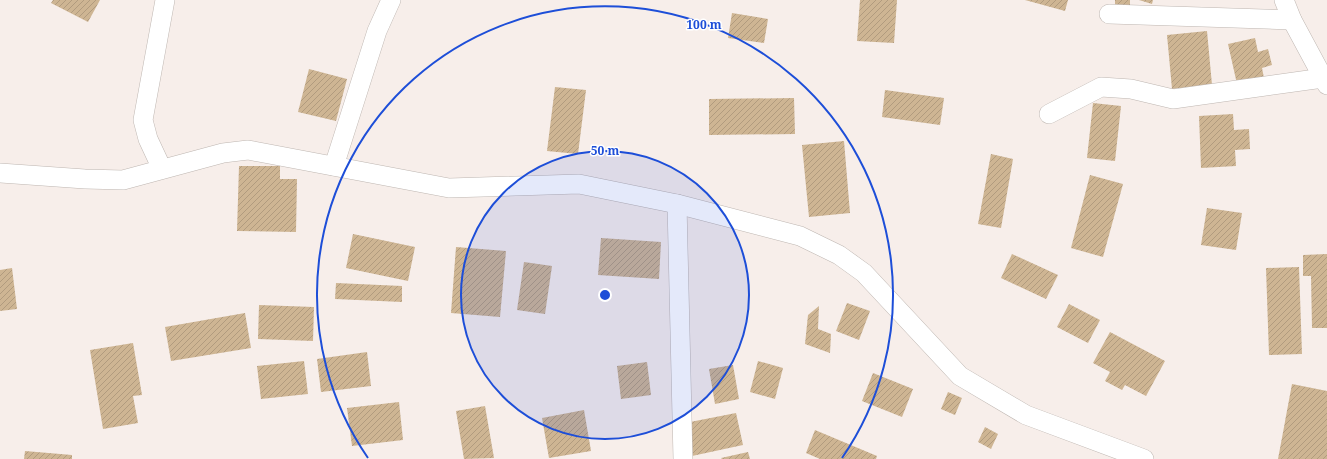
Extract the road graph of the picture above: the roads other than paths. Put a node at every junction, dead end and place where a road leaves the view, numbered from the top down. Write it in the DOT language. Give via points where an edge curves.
graph roads {
  1 [pos="165,0"];
  2 [pos="391,0"];
  3 [pos="1284,0"];
  4 [pos="1109,14"];
  5 [pos="1292,20"];
  6 [pos="1325,81"];
  7 [pos="1050,114"];
  8 [pos="334,166"];
  9 [pos="162,169"];
  10 [pos="0,173"];
  11 [pos="677,204"];
  12 [pos="683,459"];
  13 [pos="1144,459"];
  1 -- 9 [label="street" via="143,120 148,139"];
  2 -- 8 [label="street" via="377,31"];
  3 -- 5 [label="street"];
  4 -- 5 [label="street"];
  5 -- 6 [label="street"];
  6 -- 7 [label="street" via="1173,99 1131,89 1101,87"];
  8 -- 9 [label="street" via="248,150"];
  8 -- 11 [label="street" via="449,188 579,184"];
  9 -- 10 [label="street" via="124,180"];
  11 -- 12 [label="street"];
  11 -- 13 [label="street" via="800,236 839,255 864,273 960,376 1026,415"];
}
